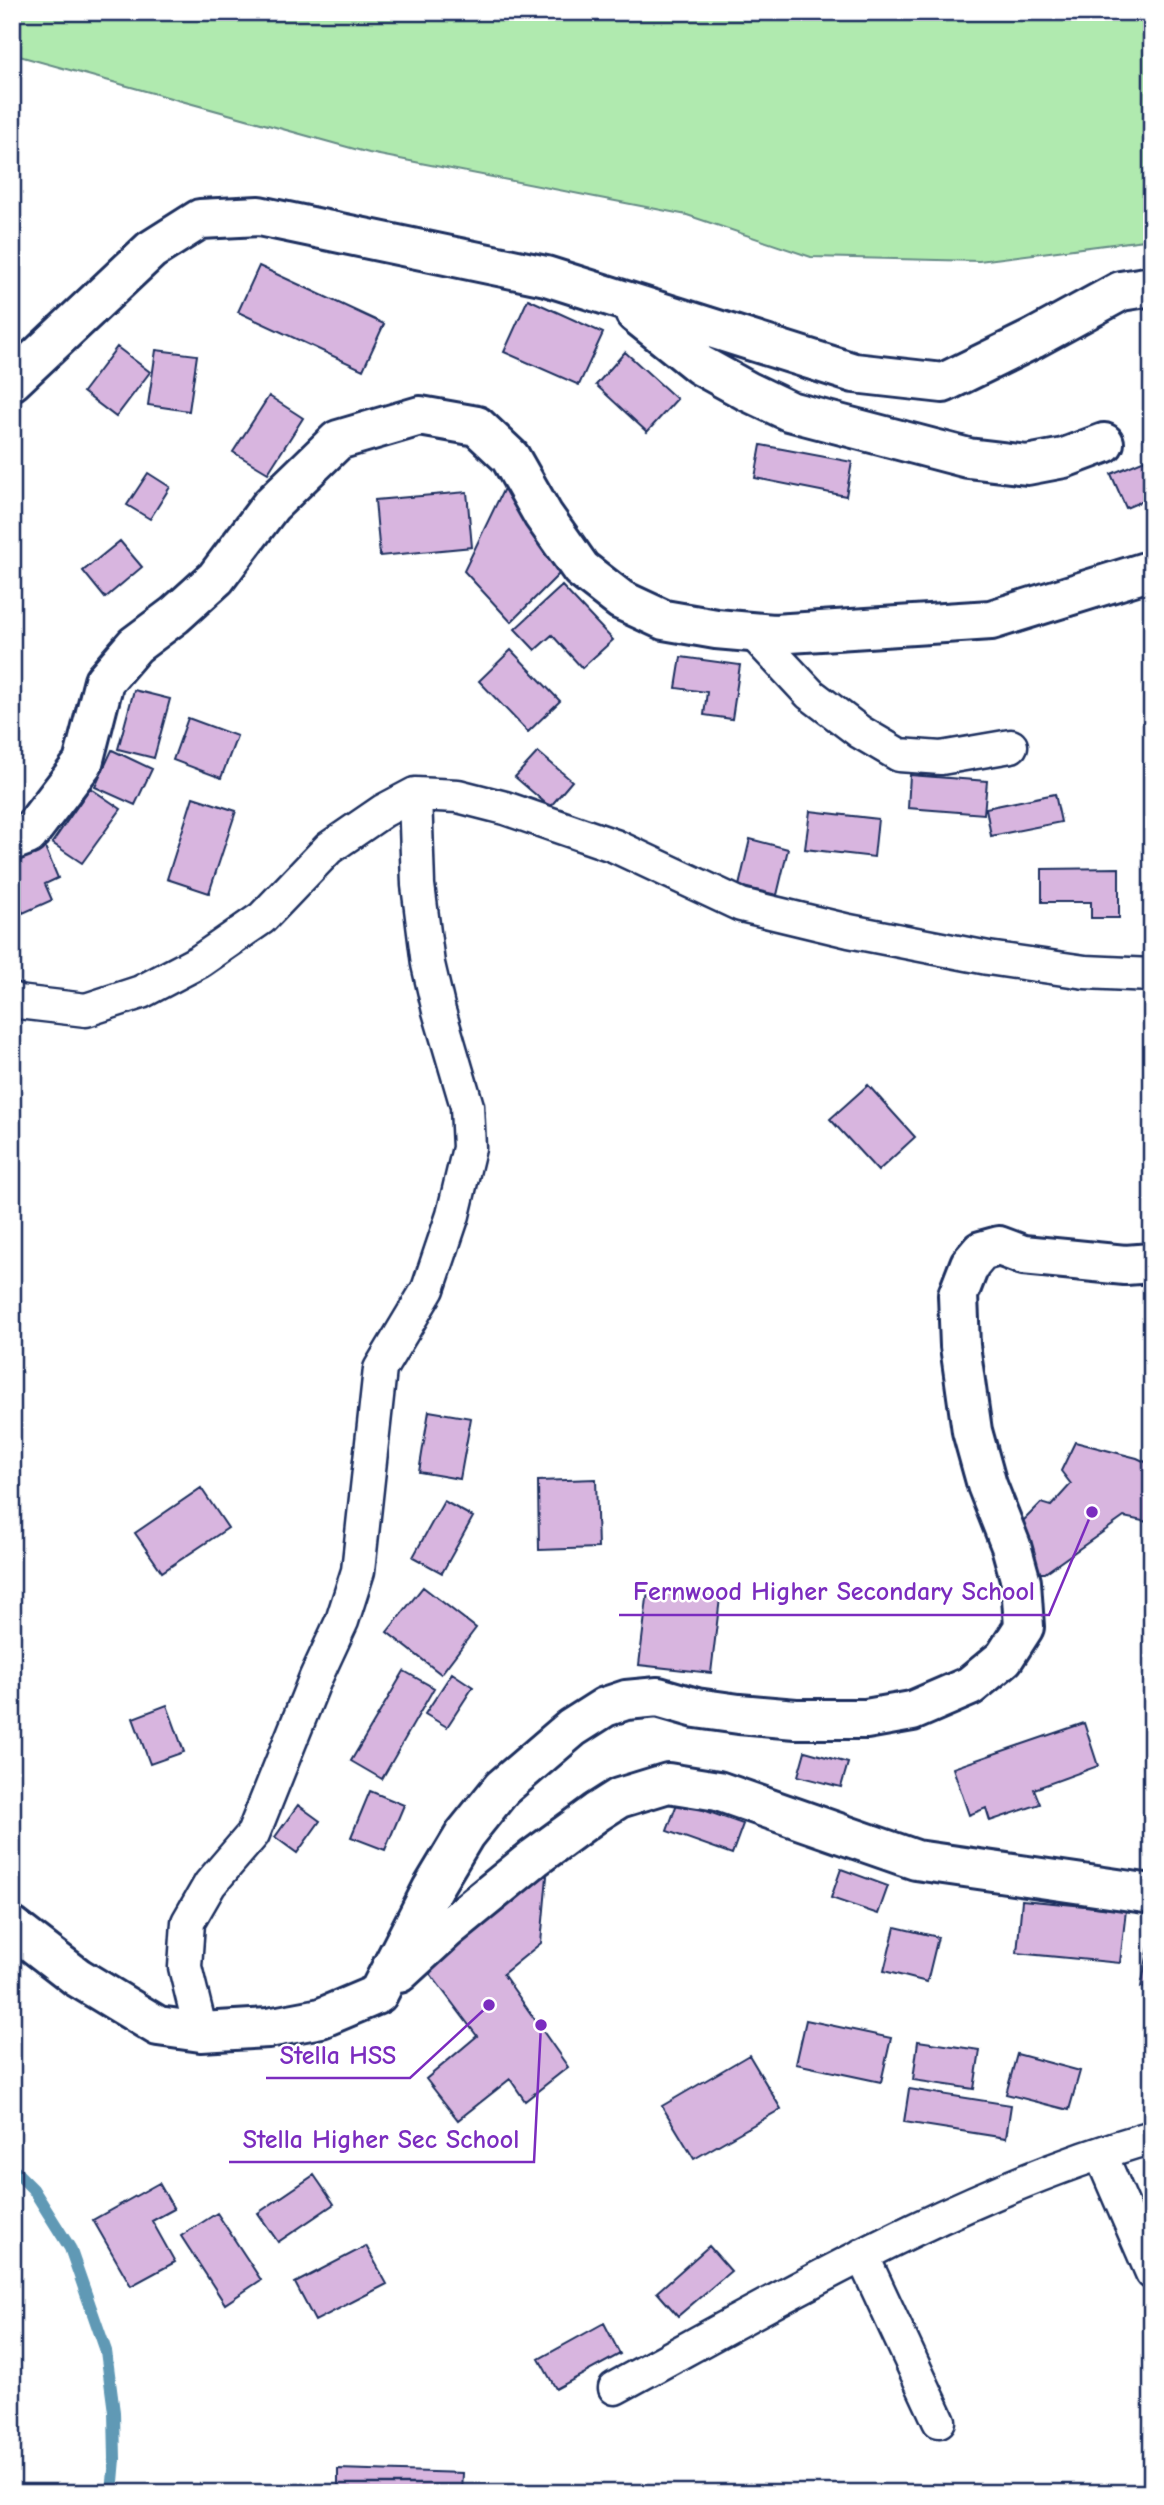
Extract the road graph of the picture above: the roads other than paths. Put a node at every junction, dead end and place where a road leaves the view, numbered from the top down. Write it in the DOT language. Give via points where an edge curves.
graph roads {
  1 [pos="1152,286"];
  2 [pos="617,299"];
  3 [pos="12,381"];
  4 [pos="1104,443"];
  5 [pos="1152,570"];
  6 [pos="752,632"];
  7 [pos="1011,746"];
  8 [pos="415,794"];
  9 [pos="12,841"];
  10 [pos="1152,975"];
  11 [pos="12,999"];
  12 [pos="1152,1263"];
  13 [pos="1152,1894"];
  14 [pos="12,1927"];
  15 [pos="377,1994"];
  16 [pos="201,2032"];
  17 [pos="1152,2137"];
  18 [pos="1101,2154"];
  19 [pos="862,2255"];
  20 [pos="1152,2273"];
  21 [pos="615,2388"];
  22 [pos="940,2421"];
  1 -- 2 [label="street" via="1121,290 943,383 853,373"];
  2 -- 3 [label="street" via="545,276 259,216 200,219 150,250"];
  2 -- 4 [label="street" via="700,365 789,411 968,457 1027,466"];
  5 -- 6 [label="street" via="991,620"];
  6 -- 7 [label="street" via="810,694 899,755 941,758"];
  6 -- 9 [label="street" via="664,620 621,600 581,569 510,457 477,426 420,416 338,440 271,505 216,578 135,645 104,681 83,763 27,835"];
  8 -- 10 [label="street" via="458,796 506,808 615,846 741,905 988,958 1085,972"];
  8 -- 11 [label="street" via="329,848 262,918 200,961 141,992 86,1010"];
  8 -- 16 [label="street" via="418,885 428,964 467,1105 469,1148 428,1289 380,1369 358,1571 342,1621 253,1834 209,1884 188,1922 185,1967"];
  12 -- 15 [label="street" via="1125,1265 1023,1255 999,1246 981,1251 970,1264 958,1295 972,1431 1021,1583 1024,1628 1004,1658 970,1686 912,1711 866,1719 739,1714 658,1698 605,1707 572,1728 502,1788 465,1834"];
  13 -- 15 [label="street" via="916,1860 718,1791 668,1783 619,1798 586,1820 447,1929"];
  14 -- 16 [label="street" via="77,1977 158,2026"];
  15 -- 16 [label="street" via="321,2018 268,2028"];
  17 -- 18 [label="street"];
  18 -- 19 [label="street" via="1020,2184"];
  18 -- 20 [label="street"];
  19 -- 21 [label="street"];
  19 -- 22 [label="street"];
}
